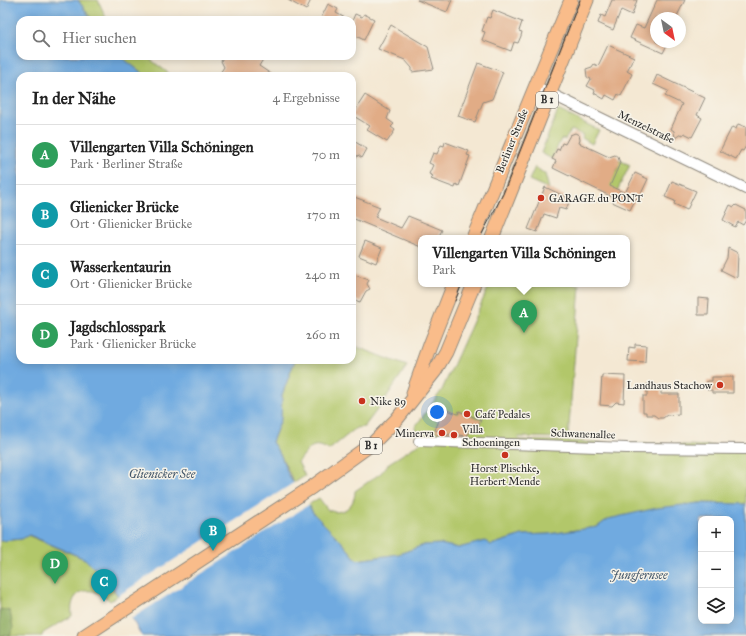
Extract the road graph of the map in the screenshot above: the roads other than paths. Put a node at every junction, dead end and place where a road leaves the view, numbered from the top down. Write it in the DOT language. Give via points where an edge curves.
graph roads {
  1 [pos="571,0"];
  2 [pos="587,0"];
  3 [pos="535,86"];
  4 [pos="550,93"];
  5 [pos="746,189"];
  6 [pos="474,235"];
  7 [pos="493,235"];
  8 [pos="453,287"];
  9 [pos="473,287"];
  10 [pos="408,406"];
  11 [pos="418,441"];
  12 [pos="746,449"];
  13 [pos="84,636"];
  1 -- 3 [label="main road, Berliner Straße / B 1"];
  2 -- 4 [label="main road, Berliner Straße / B 1"];
  3 -- 4 [label="street, Menzelstraße"];
  3 -- 6 [label="main road, Berliner Straße / B 1"];
  4 -- 5 [label="street, Menzelstraße"];
  4 -- 7 [label="main road, Berliner Straße / B 1"];
  8 -- 10 [label="main road, B 1"];
  9 -- 10 [label="main road, B 1" via="446,352"];
  10 -- 13 [label="main road, B 1" via="373,443 341,468"];
  11 -- 12 [label="street, Schwanenallee"];
}
